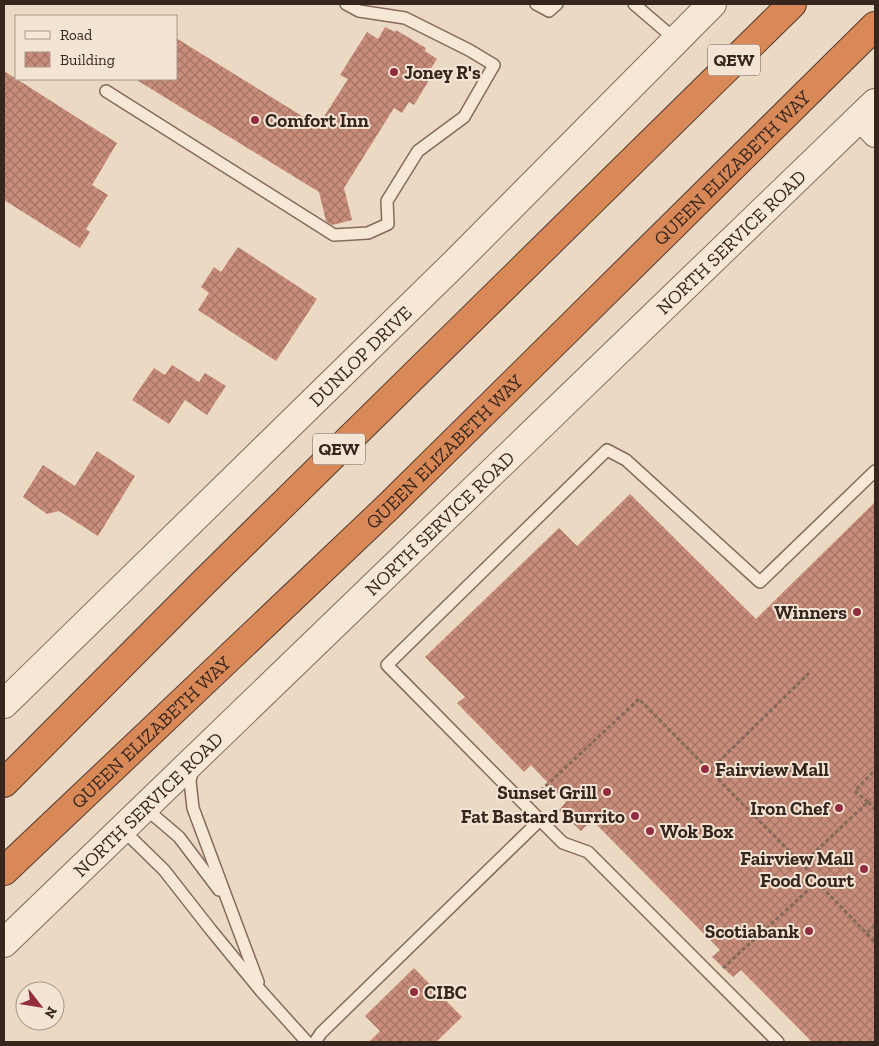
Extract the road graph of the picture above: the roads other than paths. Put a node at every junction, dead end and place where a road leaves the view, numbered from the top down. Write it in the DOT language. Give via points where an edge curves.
graph roads {
  1 [pos="346,4"];
  2 [pos="536,4"];
  3 [pos="556,4"];
  4 [pos="634,4"];
  5 [pos="712,4"];
  6 [pos="778,4"];
  7 [pos="792,4"];
  8 [pos="875,26"];
  9 [pos="676,40"];
  10 [pos="106,91"];
  11 [pos="676,117"];
  12 [pos="870,119"];
  13 [pos="875,471"];
  14 [pos="4,704"];
  15 [pos="195,758"];
  16 [pos="4,782"];
  17 [pos="144,807"];
  18 [pos="540,820"];
  19 [pos="122,829"];
  20 [pos="4,871"];
  21 [pos="226,900"];
  22 [pos="4,942"];
  23 [pos="261,991"];
  24 [pos="307,1042"];
  25 [pos="315,1042"];
  26 [pos="778,1042"];
  1 -- 10 [label="lane" via="359,11 405,18 494,65 464,117 418,151 387,201 388,224 368,233 334,235"];
  2 -- 3 [label="lane" via="549,11"];
  4 -- 9 [label="lane"];
  5 -- 9 [label="street, DUNLOP DRIVE"];
  6 -- 11 [label="highway"];
  7 -- 11 [label="highway, QEW"];
  8 -- 20 [label="highway, QUEEN ELIZABETH WAY" via="389,506"];
  9 -- 14 [label="street, DUNLOP DRIVE" via="462,255"];
  11 -- 16 [label="highway, QEW"];
  12 -- 15 [label="street, NORTH SERVICE ROAD"];
  13 -- 18 [label="lane" via="760,582 626,460 606,450 387,665"];
  15 -- 17 [label="street, NORTH SERVICE ROAD"];
  15 -- 21 [label="lane" via="190,781 193,808"];
  17 -- 19 [label="street, NORTH SERVICE ROAD"];
  17 -- 21 [label="lane" via="179,837"];
  18 -- 25 [label="lane"];
  18 -- 26 [label="lane" via="563,843 588,852"];
  19 -- 22 [label="street, NORTH SERVICE ROAD"];
  19 -- 23 [label="lane" via="164,870"];
  21 -- 23 [label="lane"];
  23 -- 24 [label="lane"];
}
